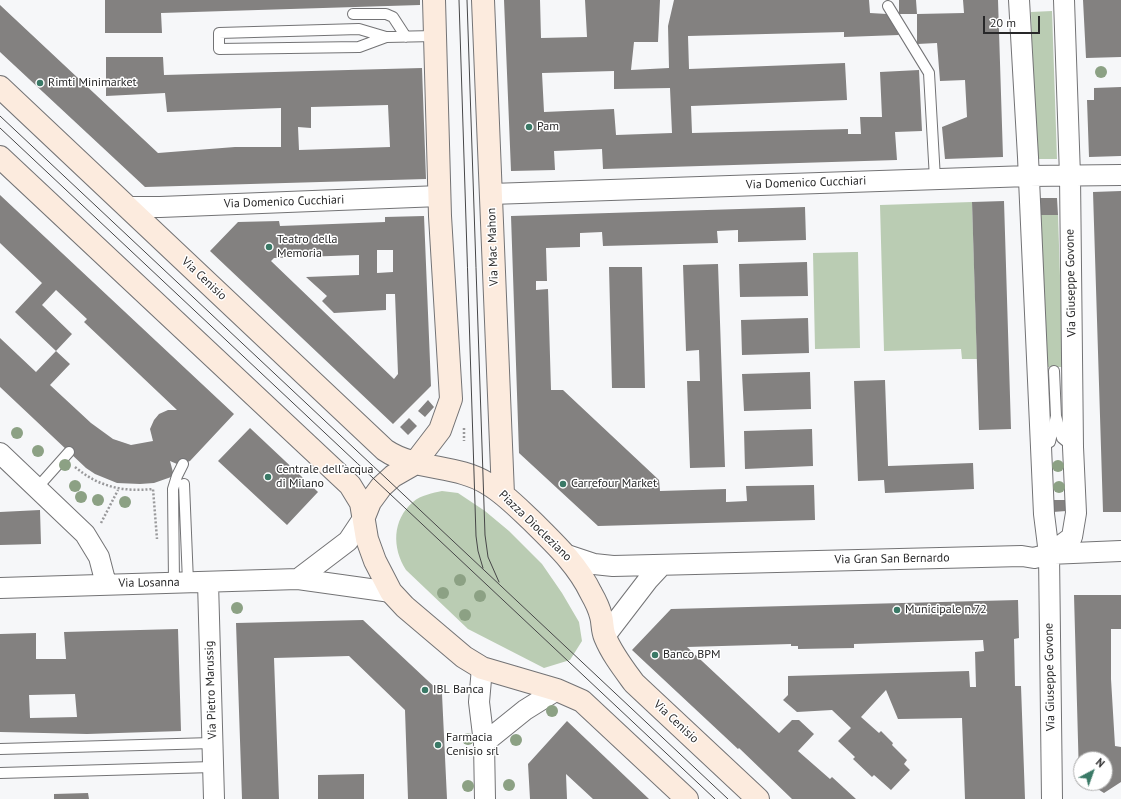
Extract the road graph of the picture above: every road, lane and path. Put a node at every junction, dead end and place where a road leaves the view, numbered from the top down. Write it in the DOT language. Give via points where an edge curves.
graph roads {
  1 [pos="434,0"];
  2 [pos="483,0"];
  3 [pos="1019,0"];
  4 [pos="1064,0"];
  5 [pos="888,6"];
  6 [pos="353,14"];
  7 [pos="436,36"];
  8 [pos="386,37"];
  9 [pos="406,37"];
  10 [pos="0,87"];
  11 [pos="0,156"];
  12 [pos="1121,175"];
  13 [pos="1029,176"];
  14 [pos="1070,176"];
  15 [pos="935,179"];
  16 [pos="491,194"];
  17 [pos="440,196"];
  18 [pos="128,207"];
  19 [pos="1054,371"];
  20 [pos="1056,416"];
  21 [pos="1041,447"];
  22 [pos="1073,447"];
  23 [pos="0,453"];
  24 [pos="67,455"];
  25 [pos="184,464"];
  26 [pos="414,464"];
  27 [pos="184,484"];
  28 [pos="37,488"];
  29 [pos="118,490"];
  30 [pos="504,494"];
  31 [pos="364,517"];
  32 [pos="100,525"];
  33 [pos="158,546"];
  34 [pos="1121,551"];
  35 [pos="1049,554"];
  36 [pos="567,555"];
  37 [pos="662,565"];
  38 [pos="298,579"];
  39 [pos="181,582"];
  40 [pos="208,582"];
  41 [pos="106,584"];
  42 [pos="0,588"];
  43 [pos="391,592"];
  44 [pos="605,636"];
  45 [pos="482,668"];
  46 [pos="556,690"];
  47 [pos="212,743"];
  48 [pos="484,743"];
  49 [pos="0,749"];
  50 [pos="213,767"];
  51 [pos="0,773"];
  52 [pos="214,799"];
  53 [pos="485,799"];
  54 [pos="687,799"];
  55 [pos="758,799"];
  56 [pos="1052,799"];
  1 -- 7 [label="main road"];
  2 -- 16 [label="main road, Via Mac Mahon"];
  3 -- 13 [label="street, Via Giuseppe Govone"];
  4 -- 14 [label="street, Via Giuseppe Govone"];
  5 -- 15 [label="lane" via="929,73"];
  6 -- 9 [label="lane" via="386,14 393,17"];
  7 -- 9 [label="lane"];
  7 -- 17 [label="main road"];
  8 -- 8 [label="lane" via="359,29 220,33 220,49 359,47"];
  8 -- 9 [label="lane"];
  10 -- 18 [label="main road, Via Cenisio"];
  11 -- 31 [label="main road" via="350,485 361,503"];
  12 -- 14 [label="street, Via Domenico Cucchiari"];
  13 -- 14 [label="street, Via Domenico Cucchiari"];
  13 -- 15 [label="street, Via Domenico Cucchiari"];
  13 -- 21 [label="street, Via Giuseppe Govone"];
  14 -- 22 [label="street, Via Giuseppe Govone"];
  15 -- 16 [label="street, Via Domenico Cucchiari"];
  16 -- 30 [label="main road, Via Mac Mahon"];
  17 -- 18 [label="street, Via Domenico Cucchiari"];
  17 -- 26 [label="main road" via="451,399 440,430"];
  18 -- 26 [label="main road, Via Cenisio" via="385,450"];
  19 -- 20 [label="lane"];
  20 -- 21 [label="lane" via="1050,442"];
  20 -- 22 [label="lane" via="1062,438"];
  21 -- 35 [label="street, Via Giuseppe Govone" via="1044,514"];
  22 -- 35 [label="street, Via Giuseppe Govone" via="1076,513 1072,537"];
  23 -- 28 [label="street"];
  24 -- 28 [label="lane"];
  24 -- 29 [label="path" via="92,480"];
  25 -- 39 [label="lane" via="176,476 173,489"];
  26 -- 30 [label="main road, Piazza Diocleziano" via="461,472 483,480"];
  26 -- 31 [label="main road" via="393,476 382,487 370,502"];
  27 -- 39 [label="lane"];
  28 -- 41 [label="street" via="91,542 99,557"];
  29 -- 32 [label="path"];
  29 -- 33 [label="path" via="154,489"];
  30 -- 36 [label="main road, Piazza Diocleziano"];
  31 -- 38 [label="street" via="348,541"];
  31 -- 43 [label="main road" via="367,539 375,562"];
  34 -- 35 [label="street, Via Gran San Bernardo"];
  35 -- 37 [label="street, Via Gran San Bernardo" via="1034,558 1022,556"];
  35 -- 56 [label="street, Via Giuseppe Govone"];
  36 -- 37 [label="street, Via Gran San Bernardo" via="607,566"];
  36 -- 44 [label="main road, Piazza Diocleziano" via="581,574 601,615"];
  37 -- 44 [label="street"];
  38 -- 40 [label="street, Via Losanna"];
  38 -- 43 [label="street, Via Losanna"];
  39 -- 40 [label="street, Via Losanna"];
  39 -- 41 [label="street, Via Losanna"];
  40 -- 47 [label="street, Via Pietro Marussig"];
  41 -- 42 [label="street, Via Losanna"];
  43 -- 45 [label="main road" via="464,657"];
  44 -- 55 [label="main road, Via Cenisio" via="618,662 634,683"];
  45 -- 46 [label="main road"];
  45 -- 48 [label="street" via="479,702"];
  46 -- 48 [label="street" via="524,710"];
  46 -- 54 [label="main road" via="582,701"];
  47 -- 49 [label="lane"];
  47 -- 50 [label="street, Via Pietro Marussig"];
  48 -- 53 [label="street"];
  50 -- 51 [label="lane"];
  50 -- 52 [label="street, Via Pietro Marussig"];
}
